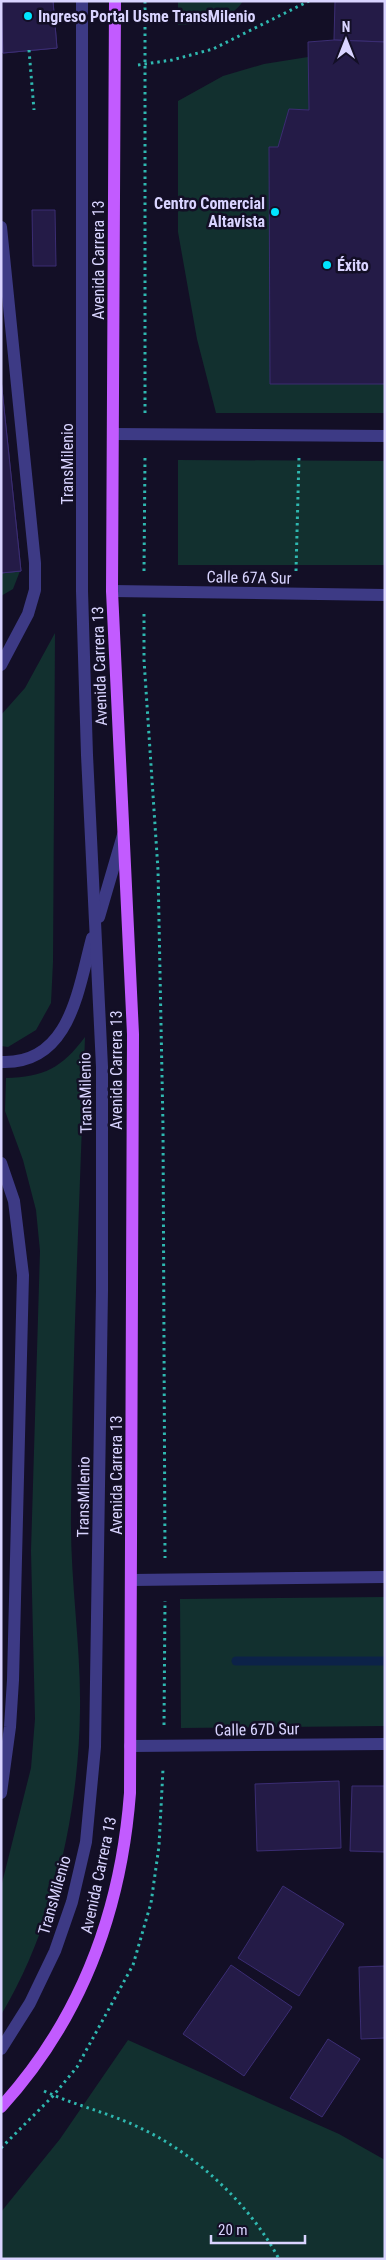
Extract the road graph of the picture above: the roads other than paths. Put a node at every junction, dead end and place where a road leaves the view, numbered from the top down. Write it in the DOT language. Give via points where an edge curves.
graph roads {
  1 [pos="82,1"];
  2 [pos="115,1"];
  3 [pos="1,227"];
  4 [pos="114,434"];
  5 [pos="385,436"];
  6 [pos="112,591"];
  7 [pos="385,595"];
  8 [pos="1,665"];
  9 [pos="124,831"];
  10 [pos="96,927"];
  11 [pos="1,1062"];
  12 [pos="1,1163"];
  13 [pos="385,1577"];
  14 [pos="132,1580"];
  15 [pos="385,1744"];
  16 [pos="130,1746"];
  17 [pos="1,1793"];
  18 [pos="1,2049"];
  19 [pos="1,2107"];
  1 -- 10 [label="street, TransMilenio" via="82,591"];
  2 -- 4 [label="main road, Avenida Carrera 13"];
  3 -- 8 [label="street" via="35,563 35,590 28,614"];
  4 -- 5 [label="street"];
  4 -- 6 [label="main road, Avenida Carrera 13"];
  6 -- 7 [label="street, Calle 67A Sur"];
  6 -- 9 [label="main road, Avenida Carrera 13"];
  9 -- 10 [label="street, TransMilenio"];
  9 -- 14 [label="main road, Avenida Carrera 13" via="133,1034"];
  10 -- 11 [label="street, TransMilenio" via="76,997 55,1042 24,1061"];
  10 -- 18 [label="street, TransMilenio" via="102,1067 102,1292 92,1783 86,1842 72,1902 55,1951 30,2004"];
  12 -- 17 [label="street" via="14,1202 23,1275 13,1680"];
  13 -- 14 [label="street"];
  14 -- 16 [label="main road, Avenida Carrera 13"];
  15 -- 16 [label="street, Calle 67D Sur"];
  16 -- 19 [label="main road, Avenida Carrera 13" via="127,1826 108,1919 92,1965 62,2023 37,2062"];
}
